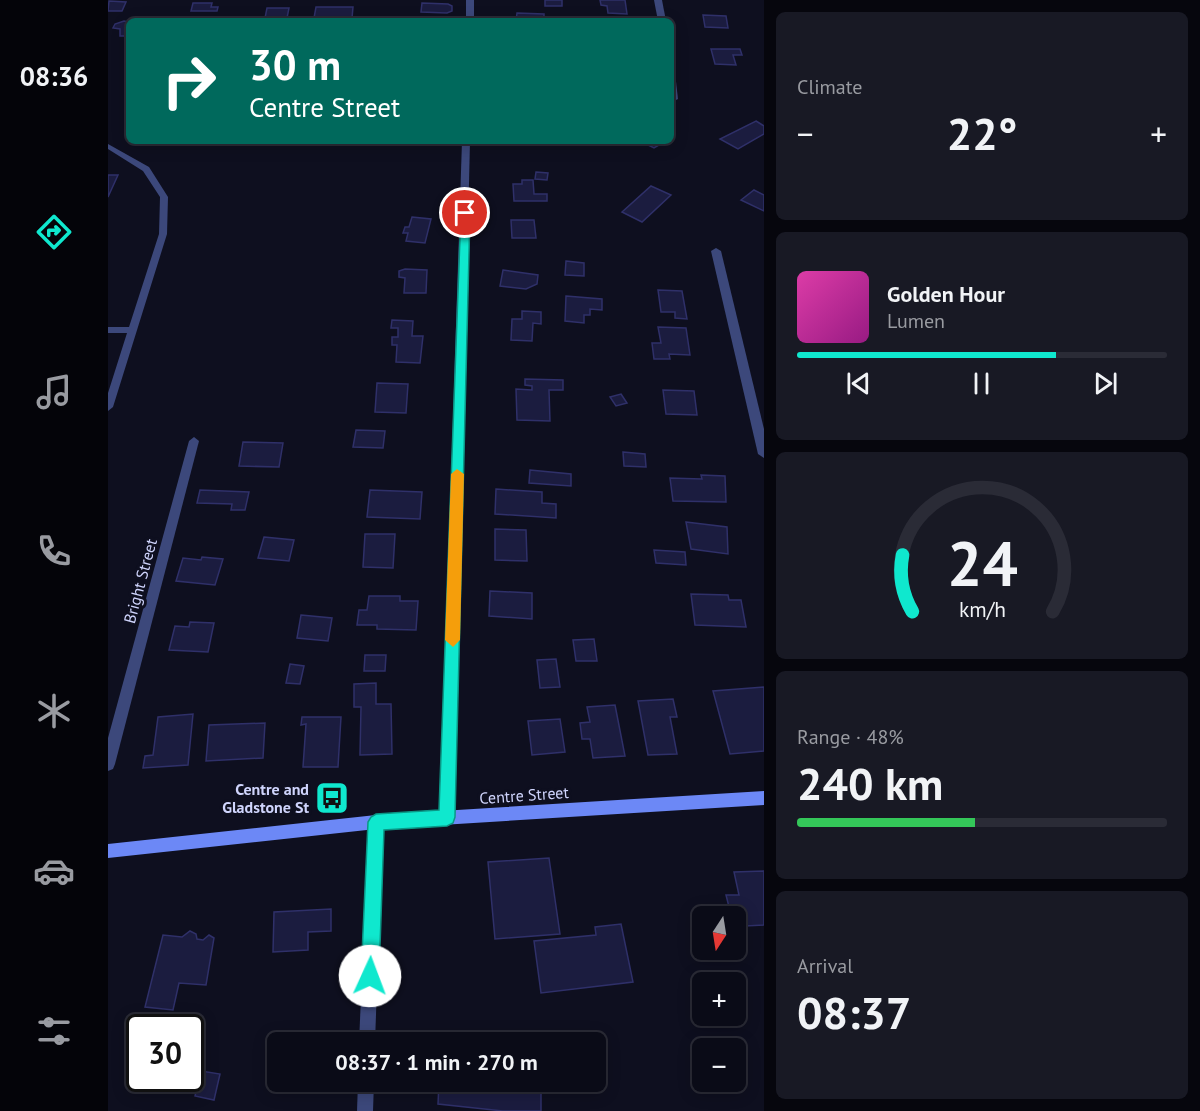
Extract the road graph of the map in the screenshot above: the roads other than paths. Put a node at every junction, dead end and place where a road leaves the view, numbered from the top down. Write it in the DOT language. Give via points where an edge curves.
graph roads {
  1 [pos="470,0"];
  2 [pos="658,0"];
  3 [pos="470,18"];
  4 [pos="661,18"];
  5 [pos="466,144"];
  6 [pos="108,146"];
  7 [pos="716,251"];
  8 [pos="108,330"];
  9 [pos="132,330"];
  10 [pos="108,407"];
  11 [pos="194,441"];
  12 [pos="764,454"];
  13 [pos="108,764"];
  14 [pos="764,798"];
  15 [pos="447,817"];
  16 [pos="376,822"];
  17 [pos="108,851"];
  18 [pos="367,1032"];
  19 [pos="365,1092"];
  20 [pos="364,1111"];
  1 -- 3 [label="street"];
  2 -- 4 [label="street"];
  5 -- 15 [label="street"];
  6 -- 9 [label="lane" via="146,169 164,197 163,234"];
  7 -- 12 [label="street"];
  8 -- 9 [label="lane"];
  9 -- 10 [label="lane"];
  11 -- 13 [label="street, Bright Street"];
  14 -- 15 [label="main road, Centre Street"];
  15 -- 16 [label="main road, Centre Street"];
  16 -- 17 [label="main road, Centre Street"];
  16 -- 18 [label="street"];
  19 -- 20 [label="street"];
}
